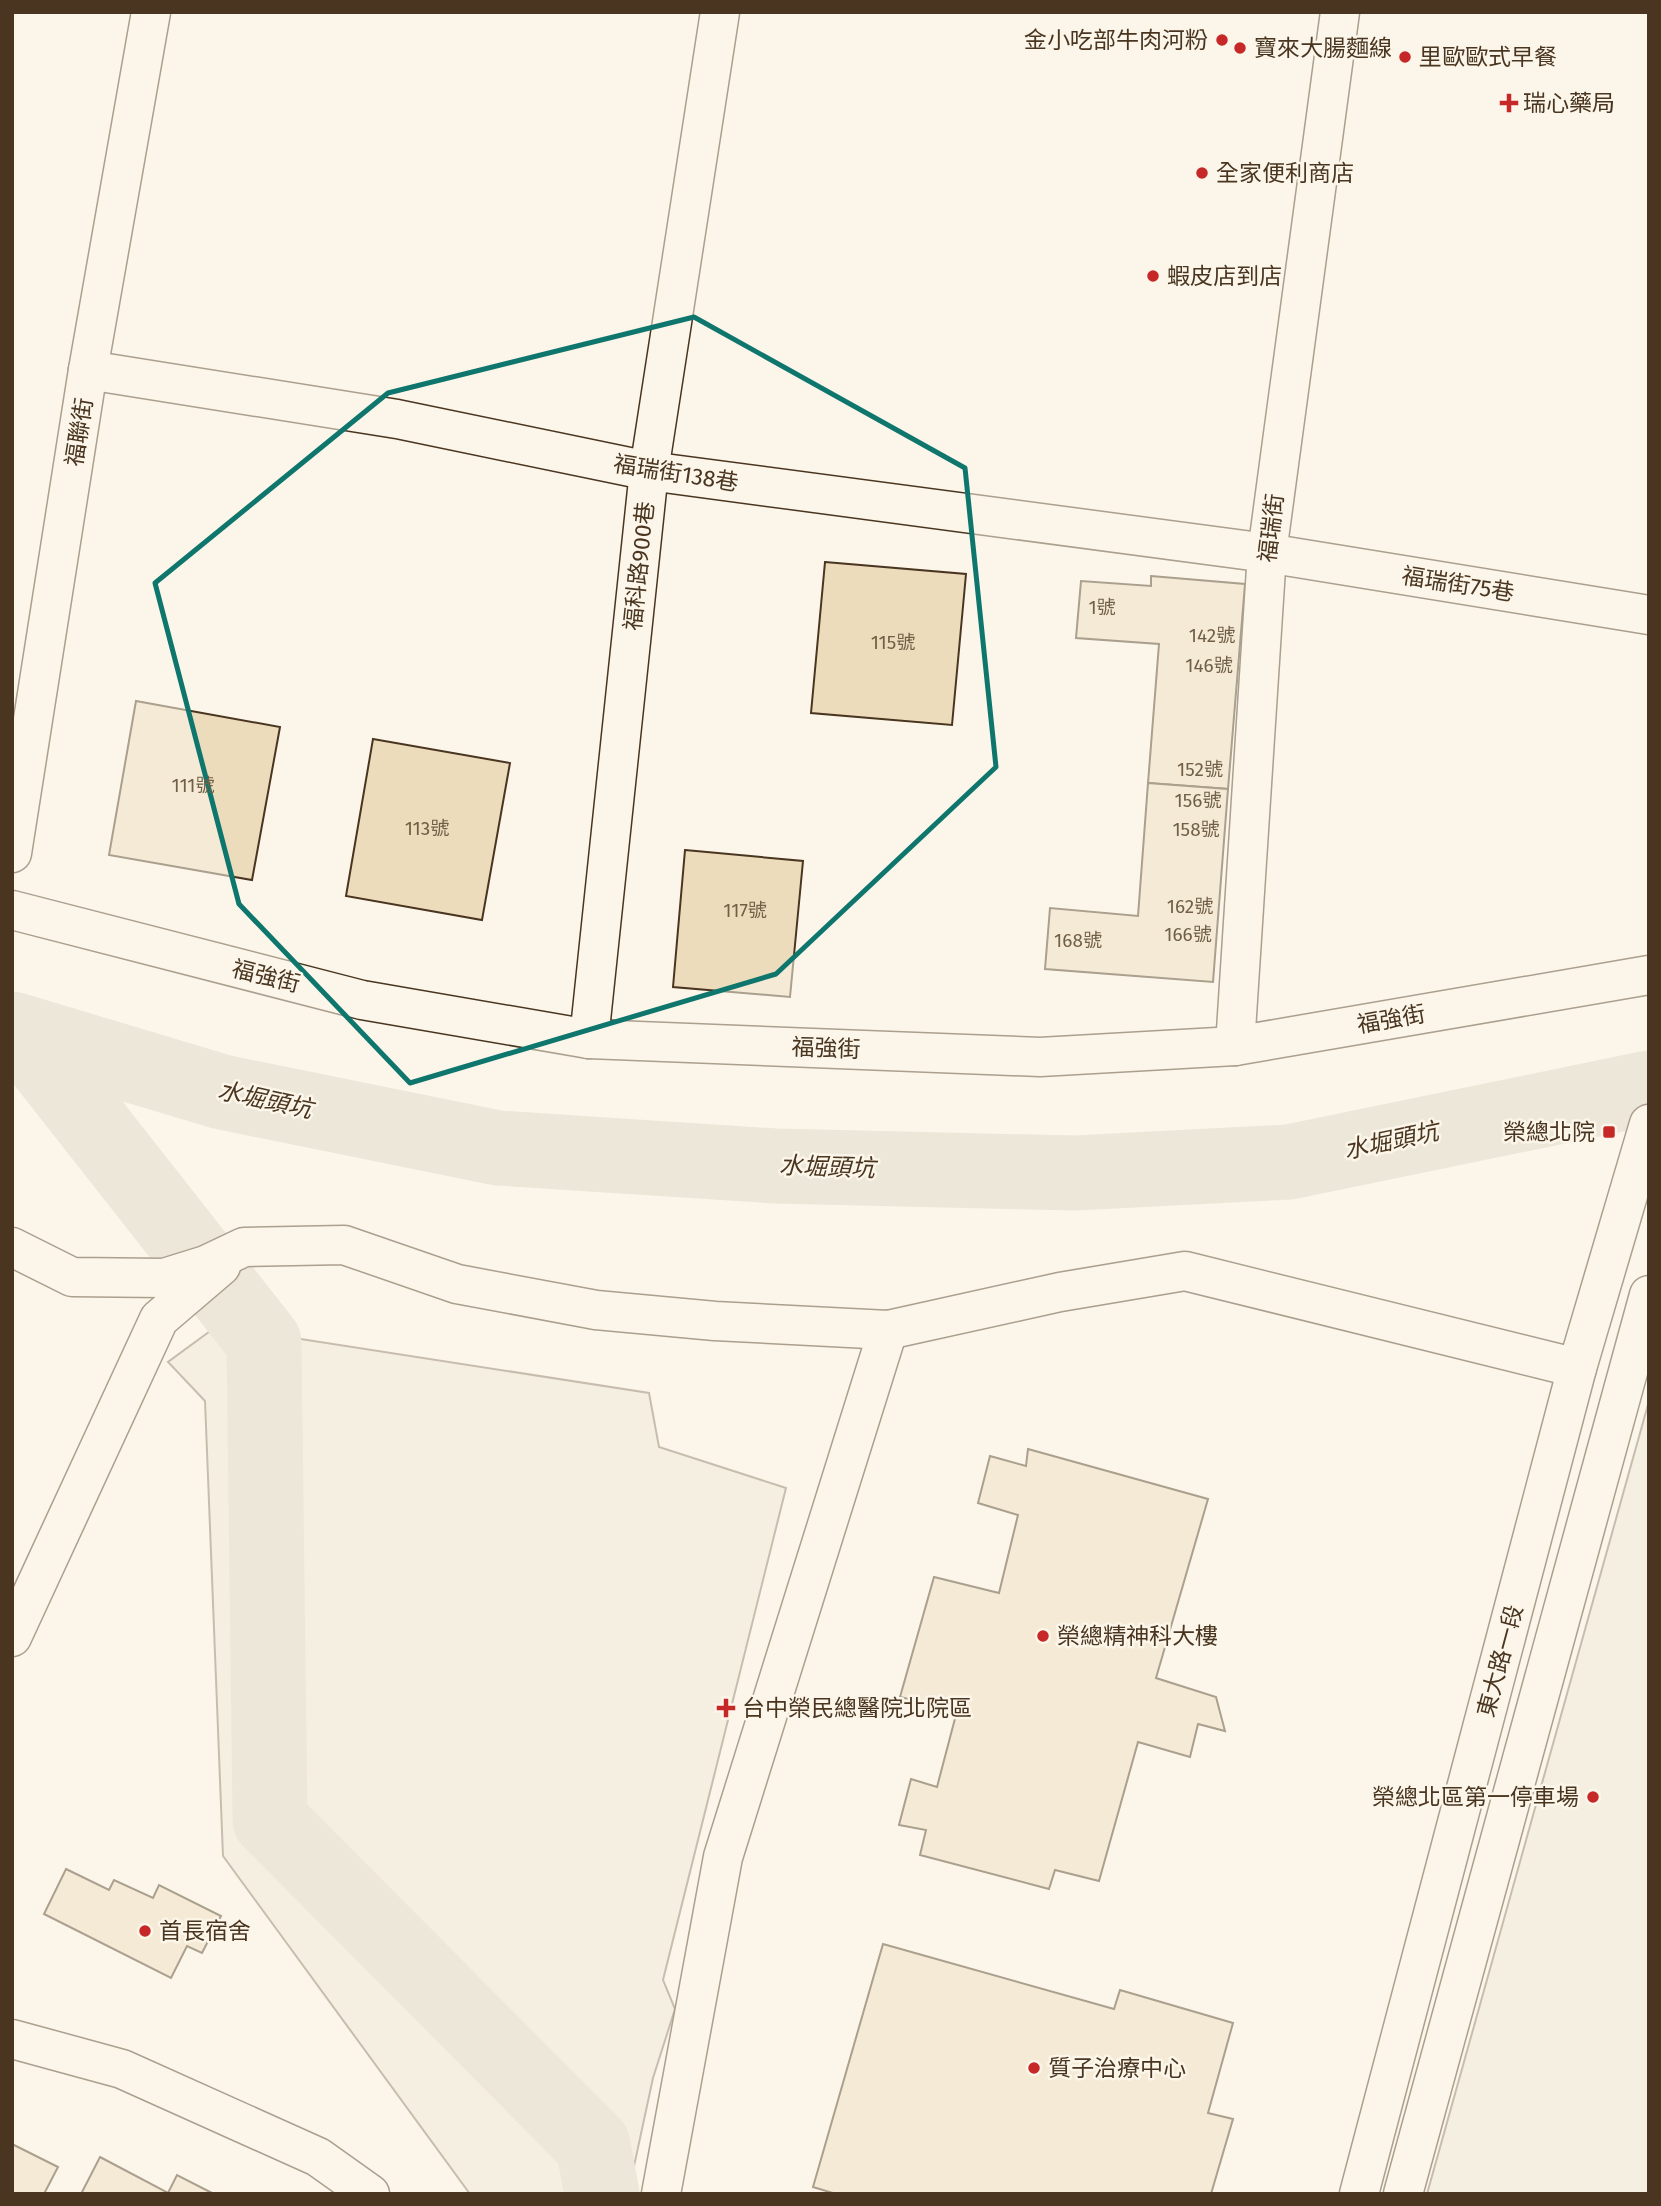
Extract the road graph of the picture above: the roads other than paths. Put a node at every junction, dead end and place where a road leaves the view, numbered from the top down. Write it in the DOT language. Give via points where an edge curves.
graph roads {
  1 [pos="150,12"];
  2 [pos="720,12"];
  3 [pos="1340,12"];
  4 [pos="88,370"];
  5 [pos="649,471"];
  6 [pos="1267,553"];
  7 [pos="1649,615"];
  8 [pos="12,853"];
  9 [pos="12,909"];
  10 [pos="1649,975"];
  11 [pos="589,1039"];
  12 [pos="1235,1046"];
  13 [pos="1648,1127"];
  14 [pos="12,1247"];
  15 [pos="244,1247"];
  16 [pos="1649,1295"];
  17 [pos="888,1330"];
  18 [pos="1577,1368"];
  19 [pos="12,1637"];
  20 [pos="12,2039"];
  21 [pos="370,2194"];
  22 [pos="661,2194"];
  23 [pos="1359,2194"];
  24 [pos="1403,2194"];
  1 -- 4 [label="street, 福聯街"];
  2 -- 5 [label="street, 福科路900巷"];
  3 -- 6 [label="street, 福瑞街"];
  4 -- 5 [label="street, 福瑞街138巷" via="397,419"];
  4 -- 8 [label="street, 福聯街"];
  5 -- 6 [label="street, 福瑞街138巷"];
  5 -- 11 [label="street, 福科路900巷"];
  6 -- 7 [label="street, 福瑞街75巷"];
  6 -- 12 [label="street, 福瑞街"];
  9 -- 11 [label="street, 福強街" via="362,1000"];
  10 -- 12 [label="street, 福強街"];
  11 -- 12 [label="street, 福強街" via="1040,1057"];
  13 -- 18 [label="street, 東大路一段"];
  14 -- 15 [label="street" via="72,1277 164,1278"];
  15 -- 17 [label="street" via="344,1245 457,1284 596,1310"];
  15 -- 19 [label="street" via="159,1319"];
  16 -- 24 [label="street, 東大路一段"];
  17 -- 18 [label="street" via="1060,1292 1185,1271"];
  17 -- 22 [label="street" via="723,1857"];
  18 -- 23 [label="street, 東大路一段"];
  20 -- 21 [label="street" via="122,2070 318,2157"];
}
